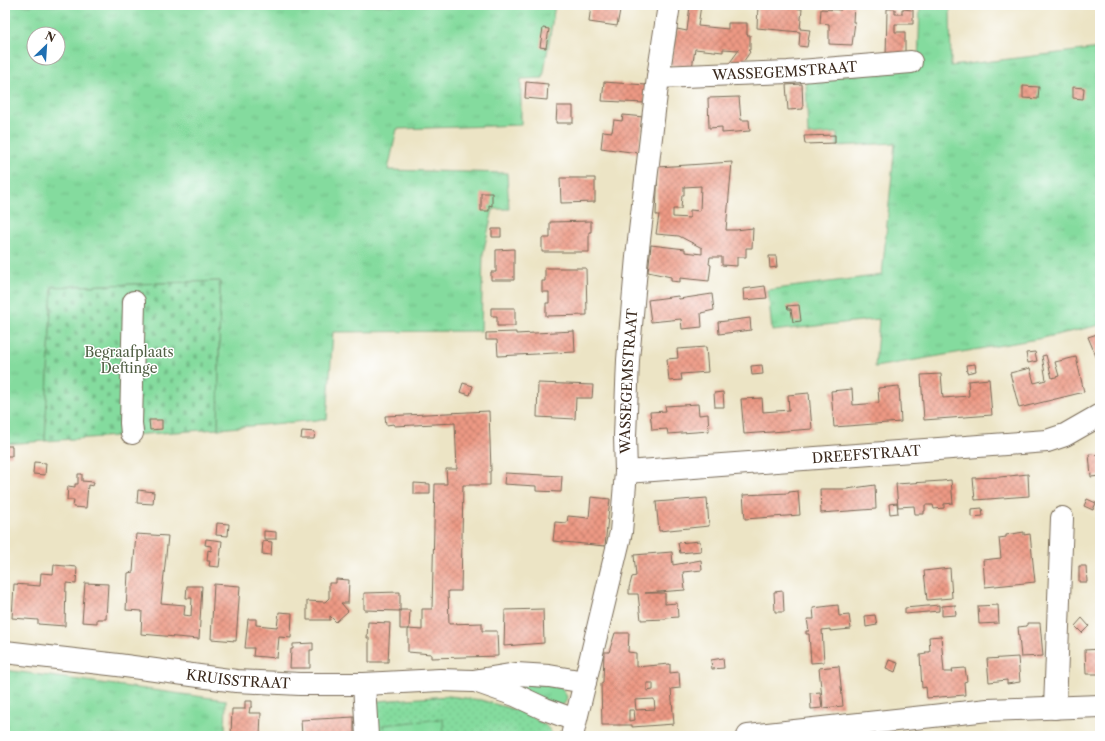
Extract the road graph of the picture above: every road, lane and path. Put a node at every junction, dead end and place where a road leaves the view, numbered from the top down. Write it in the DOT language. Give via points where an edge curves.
graph roads {
  1 [pos="669,5"];
  2 [pos="911,62"];
  3 [pos="658,77"];
  4 [pos="134,302"];
  5 [pos="1100,415"];
  6 [pos="132,433"];
  7 [pos="626,472"];
  8 [pos="1062,518"];
  9 [pos="5,652"];
  10 [pos="473,681"];
  11 [pos="585,682"];
  12 [pos="364,684"];
  13 [pos="1100,706"];
  14 [pos="1056,708"];
  15 [pos="574,728"];
  16 [pos="367,736"];
  17 [pos="748,736"];
  1 -- 3 [label="street, WASSEGEMSTRAAT"];
  2 -- 3 [label="street, WASSEGEMSTRAAT" via="788,72"];
  3 -- 7 [label="street, WASSEGEMSTRAAT" via="628,360"];
  4 -- 6 [label="street"];
  5 -- 7 [label="street, DREEFSTRAAT" via="1065,435 1047,441"];
  7 -- 11 [label="street, WASSEGEMSTRAAT" via="621,532"];
  8 -- 14 [label="street"];
  9 -- 12 [label="street, KRUISSTRAAT" via="236,681"];
  10 -- 11 [label="street, KRUISSTRAAT" via="516,674"];
  10 -- 12 [label="street, KRUISSTRAAT"];
  10 -- 15 [label="street, KRUISSTRAAT" via="515,695"];
  11 -- 15 [label="street, WASSEGEMSTRAAT"];
  12 -- 16 [label="street"];
  13 -- 14 [label="street"];
  14 -- 17 [label="street" via="988,710"];
}
